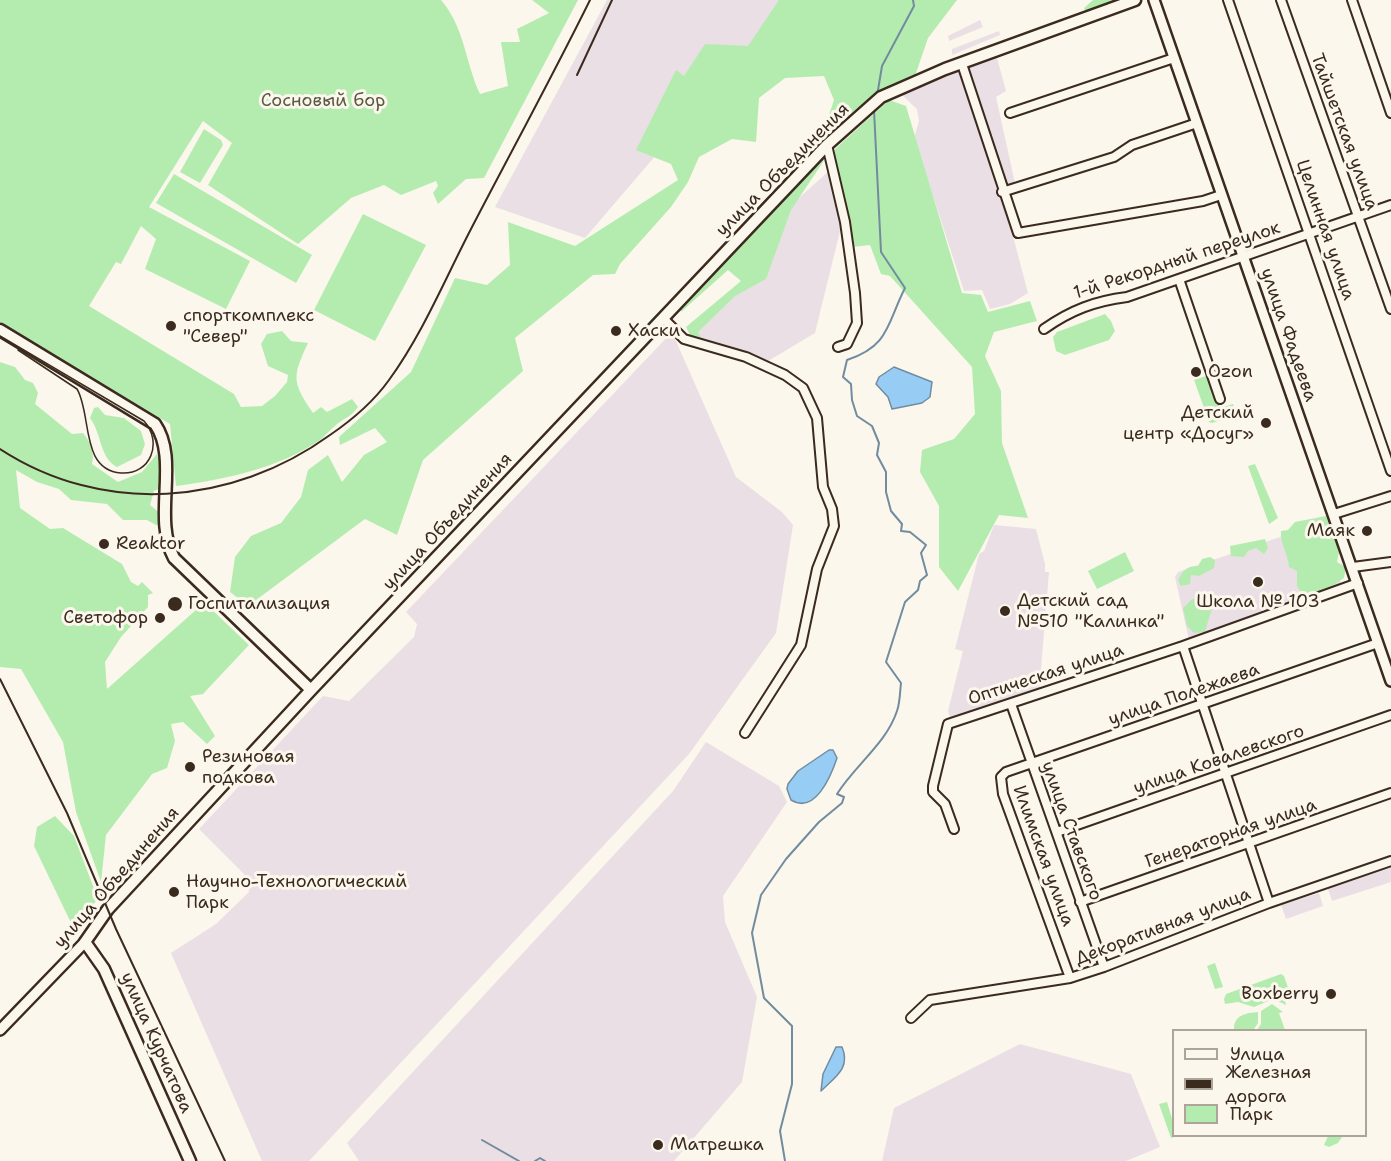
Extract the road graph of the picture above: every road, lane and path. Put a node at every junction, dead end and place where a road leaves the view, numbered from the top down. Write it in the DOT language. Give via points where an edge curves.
graph roads {
  1 [pos="1135,0"];
  2 [pos="1154,0"];
  3 [pos="1228,0"];
  4 [pos="1281,0"];
  5 [pos="1352,0"];
  6 [pos="1174,58"];
  7 [pos="962,64"];
  8 [pos="1010,113"];
  9 [pos="1391,113"];
  10 [pos="1197,123"];
  11 [pos="827,144"];
  12 [pos="1002,192"];
  13 [pos="1221,195"];
  14 [pos="1391,205"];
  15 [pos="1359,217"];
  16 [pos="1309,234"];
  17 [pos="1243,256"];
  18 [pos="1179,279"];
  19 [pos="1391,309"];
  20 [pos="663,318"];
  21 [pos="1044,329"];
  22 [pos="0,330"];
  23 [pos="837,347"];
  24 [pos="1220,399"];
  25 [pos="1391,471"];
  26 [pos="1391,496"];
  27 [pos="1334,513"];
  28 [pos="1391,562"];
  29 [pos="1353,567"];
  30 [pos="1358,583"];
  31 [pos="1378,643"];
  32 [pos="1183,646"];
  33 [pos="1391,681"];
  34 [pos="311,690"];
  35 [pos="1011,704"];
  36 [pos="1203,704"];
  37 [pos="1391,715"];
  38 [pos="745,733"];
  39 [pos="1030,764"];
  40 [pos="1226,775"];
  41 [pos="1001,777"];
  42 [pos="1391,793"];
  43 [pos="954,829"];
  44 [pos="1057,832"];
  45 [pos="1248,844"];
  46 [pos="1391,861"];
  47 [pos="1080,902"];
  48 [pos="1269,903"];
  49 [pos="85,942"];
  50 [pos="1104,967"];
  51 [pos="1070,978"];
  52 [pos="911,1018"];
  53 [pos="0,1030"];
  54 [pos="188,1160"];
  1 -- 7 [label="main road, улица Объединения"];
  2 -- 6 [label="street, улица Фадеева"];
  3 -- 16 [label="street, Целинная улица"];
  4 -- 15 [label="street, Тайшетская улица"];
  5 -- 9 [label="street"];
  6 -- 8 [label="street"];
  6 -- 10 [label="street, улица Фадеева"];
  7 -- 11 [label="main road, улица Объединения" via="881,97"];
  7 -- 12 [label="street"];
  10 -- 12 [label="street" via="1132,145 1114,157"];
  10 -- 13 [label="street, улица Фадеева"];
  11 -- 20 [label="main road, улица Объединения"];
  11 -- 23 [label="street" via="845,222 857,323 847,344"];
  12 -- 13 [label="street" via="1018,233"];
  13 -- 17 [label="street, улица Фадеева"];
  14 -- 15 [label="street, 1-й Рекордный переулок"];
  15 -- 16 [label="street, 1-й Рекордный переулок"];
  15 -- 19 [label="street, Тайшетская улица"];
  16 -- 17 [label="street, 1-й Рекордный переулок"];
  16 -- 25 [label="street, Целинная улица"];
  17 -- 18 [label="street, 1-й Рекордный переулок"];
  17 -- 27 [label="street, улица Фадеева"];
  18 -- 21 [label="street, 1-й Рекордный переулок" via="1127,297 1097,301"];
  18 -- 24 [label="street"];
  20 -- 34 [label="main road, улица Объединения"];
  20 -- 38 [label="street" via="684,339 746,357 786,375 803,388 817,418 823,487 834,526 817,568 801,645"];
  22 -- 34 [label="main road" via="155,424 163,439 167,540 174,558"];
  26 -- 27 [label="street"];
  27 -- 29 [label="street, улица Фадеева"];
  28 -- 29 [label="street"];
  29 -- 30 [label="street, улица Фадеева"];
  30 -- 31 [label="street, улица Фадеева"];
  30 -- 32 [label="street, Оптическая улица"];
  31 -- 33 [label="street, улица Фадеева"];
  31 -- 36 [label="street, улица Полежаева"];
  32 -- 35 [label="street, Оптическая улица"];
  32 -- 36 [label="street"];
  34 -- 49 [label="main road, улица Объединения" via="125,890"];
  35 -- 39 [label="street, улица Ставского"];
  35 -- 43 [label="street, Оптическая улица" via="948,724 933,792 945,804"];
  36 -- 39 [label="street, улица Полежаева"];
  36 -- 40 [label="street"];
  37 -- 40 [label="street, улица Ковалевского"];
  39 -- 41 [label="street, улица Полежаева"];
  39 -- 44 [label="street, улица Ставского"];
  40 -- 44 [label="street, улица Ковалевского"];
  40 -- 45 [label="street"];
  41 -- 51 [label="street, Илимская улица" via="1003,794"];
  42 -- 45 [label="street, Генераторная улица"];
  44 -- 47 [label="street, улица Ставского"];
  45 -- 47 [label="street, Генераторная улица"];
  45 -- 48 [label="street"];
  46 -- 48 [label="street, Декоративная улица"];
  47 -- 50 [label="street, улица Ставского"];
  48 -- 50 [label="street, Декоративная улица"];
  49 -- 53 [label="street, улица Объединения"];
  49 -- 54 [label="main road, улица Курчатова" via="104,969"];
  50 -- 51 [label="street, Декоративная улица"];
  51 -- 52 [label="street, Декоративная улица" via="930,1000"];
}
